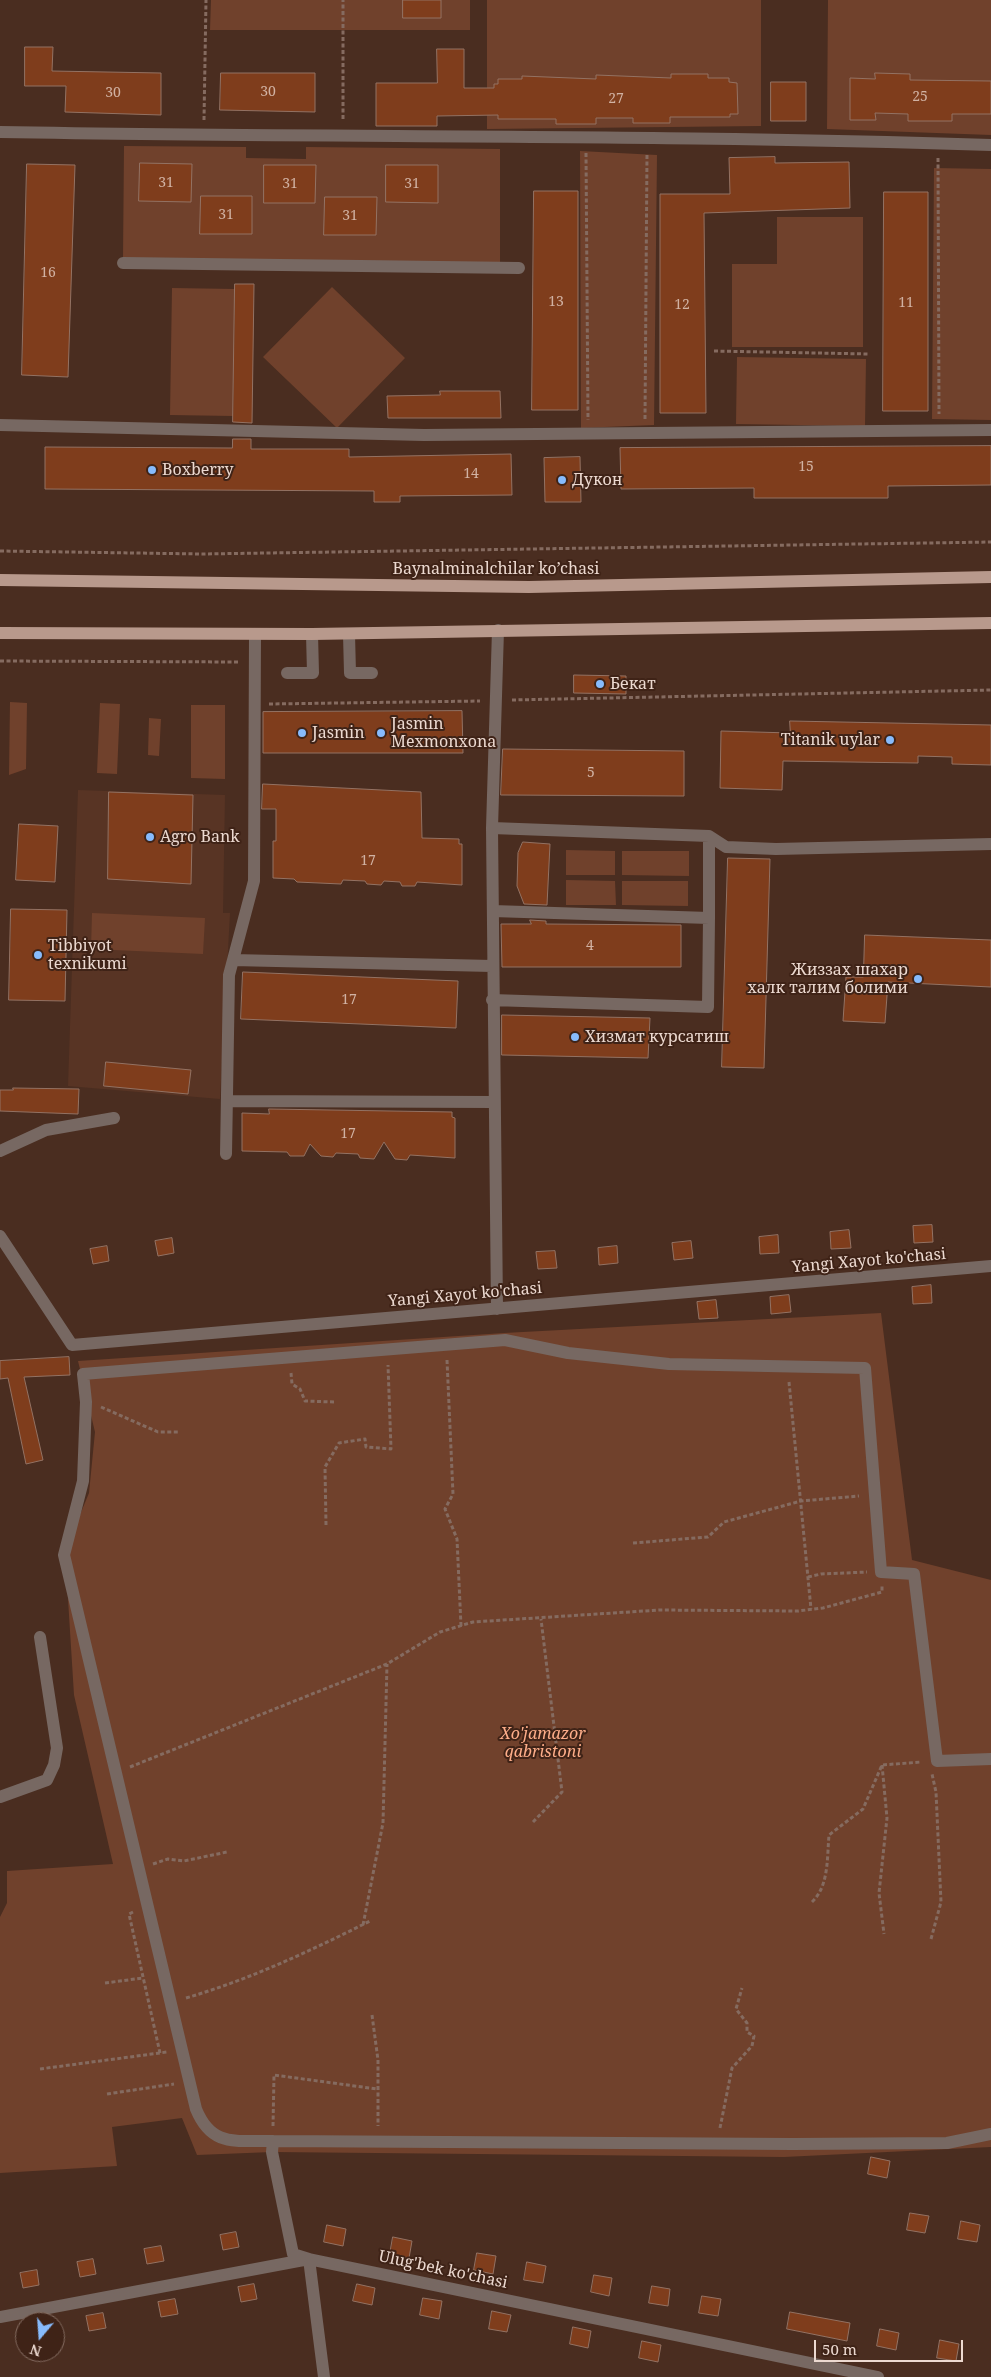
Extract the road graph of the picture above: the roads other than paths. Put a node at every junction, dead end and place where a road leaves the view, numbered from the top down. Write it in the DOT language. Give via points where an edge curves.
graph roads {
  1 [pos="0,132"];
  2 [pos="991,145"];
  3 [pos="123,264"];
  4 [pos="519,268"];
  5 [pos="0,425"];
  6 [pos="991,430"];
  7 [pos="991,577"];
  8 [pos="0,580"];
  9 [pos="991,622"];
  10 [pos="498,630"];
  11 [pos="0,633"];
  12 [pos="255,634"];
  13 [pos="312,634"];
  14 [pos="349,634"];
  15 [pos="287,673"];
  16 [pos="372,673"];
  17 [pos="492,828"];
  18 [pos="709,836"];
  19 [pos="991,844"];
  20 [pos="493,911"];
  21 [pos="709,918"];
  22 [pos="233,960"];
  23 [pos="492,966"];
  24 [pos="492,1000"];
  25 [pos="227,1101"];
  26 [pos="494,1102"];
  27 [pos="114,1118"];
  28 [pos="0,1151"];
  29 [pos="226,1154"];
  30 [pos="0,1236"];
  31 [pos="991,1266"];
  32 [pos="497,1309"];
  33 [pos="40,1637"];
  34 [pos="991,1758"];
  35 [pos="0,1796"];
  36 [pos="991,2134"];
  37 [pos="273,2141"];
  38 [pos="309,2259"];
  39 [pos="0,2317"];
  40 [pos="324,2377"];
  41 [pos="878,2377"];
  1 -- 2 [label="street" via="819,139"];
  3 -- 4 [label="street"];
  5 -- 6 [label="street" via="424,435"];
  7 -- 8 [label="main road, Baynalminalchilar ko’chasi" via="530,587"];
  9 -- 10 [label="main road"];
  10 -- 14 [label="main road"];
  10 -- 17 [label="street"];
  11 -- 12 [label="main road"];
  12 -- 13 [label="main road"];
  12 -- 22 [label="street" via="254,881"];
  13 -- 14 [label="main road"];
  13 -- 15 [label="street" via="313,673"];
  14 -- 16 [label="street" via="350,673"];
  17 -- 18 [label="street"];
  17 -- 20 [label="street"];
  18 -- 19 [label="street" via="726,847 776,849"];
  18 -- 21 [label="street"];
  20 -- 21 [label="street"];
  20 -- 23 [label="street"];
  21 -- 24 [label="street" via="708,1007"];
  22 -- 23 [label="street"];
  22 -- 25 [label="street" via="229,975"];
  23 -- 24 [label="street"];
  24 -- 26 [label="street"];
  25 -- 26 [label="street"];
  25 -- 29 [label="street"];
  26 -- 32 [label="street"];
  27 -- 28 [label="street" via="46,1130"];
  30 -- 32 [label="street, Yangi Xayot ko'chasi" via="72,1345"];
  31 -- 32 [label="street, Yangi Xayot ko'chasi"];
  33 -- 35 [label="street" via="57,1748 54,1766 47,1780"];
  34 -- 37 [label="street" via="933,1761 914,1574 881,1572 865,1368 669,1364 568,1353 505,1340 83,1374 86,1402 83,1481 64,1556 182,2050 203,2125 220,2139"];
  36 -- 37 [label="street" via="947,2143"];
  37 -- 38 [label="street" via="272,2152 293,2254"];
  38 -- 39 [label="street, Ulug'bek ko'chasi"];
  38 -- 40 [label="street"];
  38 -- 41 [label="street, Ulug'bek ko'chasi"];
}
